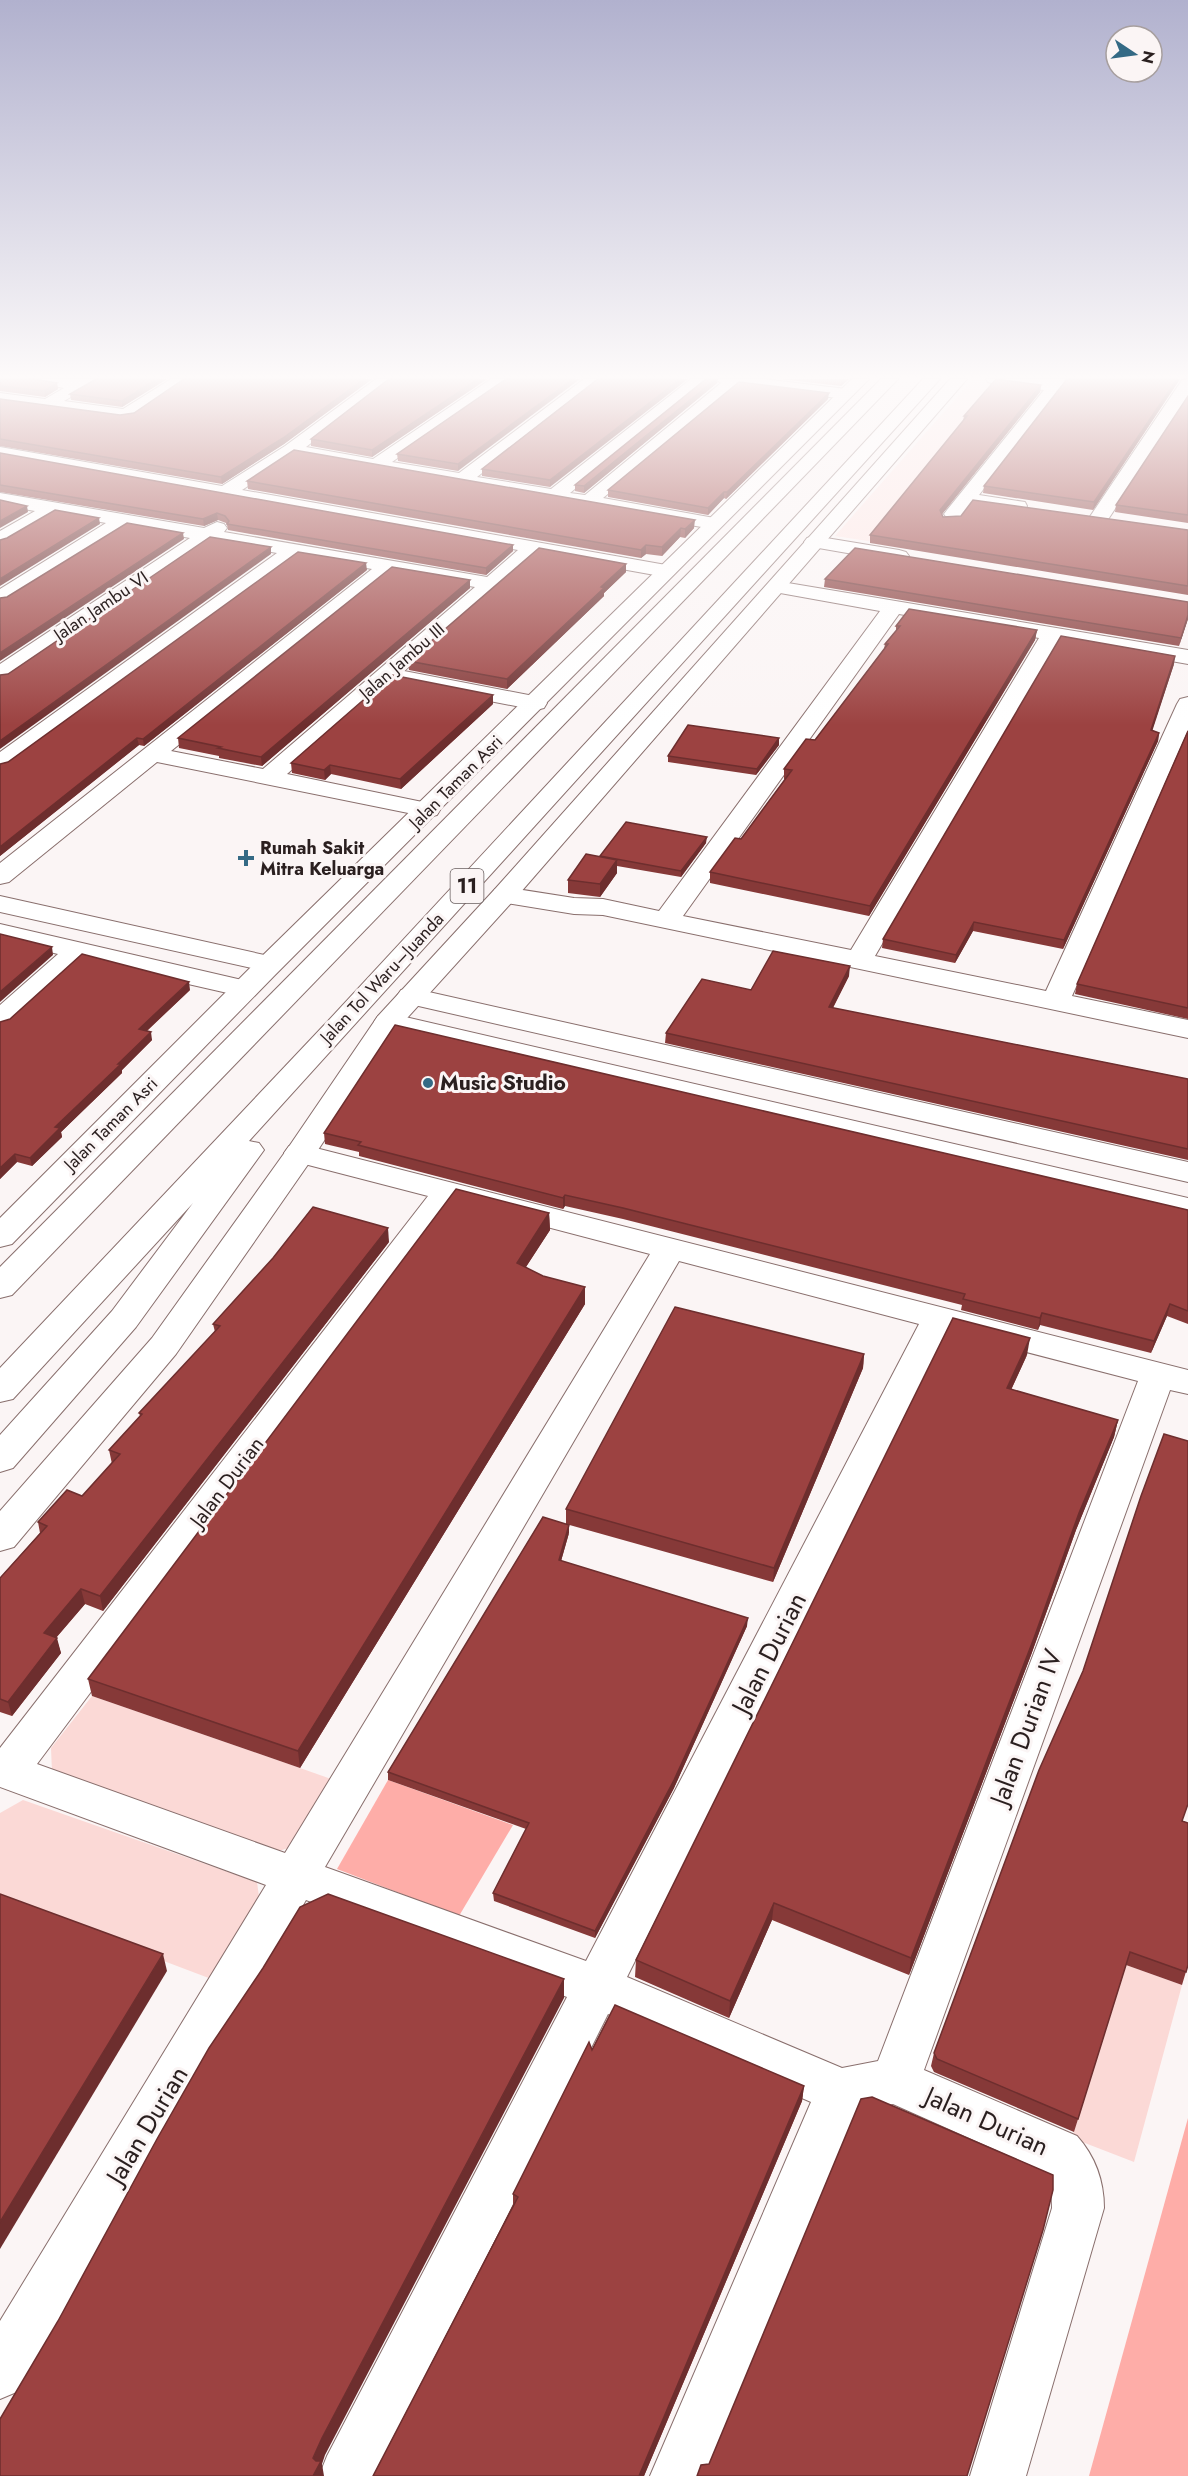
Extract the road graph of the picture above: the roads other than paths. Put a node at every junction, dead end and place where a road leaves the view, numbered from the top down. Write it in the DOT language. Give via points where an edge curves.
graph roads {
  1 [pos="240,495"];
  2 [pos="555,495"];
  3 [pos="597,495"];
  4 [pos="742,495"];
  5 [pos="778,495"];
  6 [pos="826,495"];
  7 [pos="856,495"];
  8 [pos="969,495"];
  9 [pos="1115,495"];
  10 [pos="261,498"];
  11 [pos="0,499"];
  12 [pos="966,499"];
  13 [pos="589,501"];
  14 [pos="52,508"];
  15 [pos="1032,508"];
  16 [pos="1077,515"];
  17 [pos="1099,518"];
  18 [pos="951,519"];
  19 [pos="124,520"];
  20 [pos="1121,521"];
  21 [pos="713,523"];
  22 [pos="207,534"];
  23 [pos="819,536"];
  24 [pos="0,539"];
  25 [pos="535,546"];
  26 [pos="294,550"];
  27 [pos="919,552"];
  28 [pos="387,566"];
  29 [pos="666,571"];
  30 [pos="492,584"];
  31 [pos="776,587"];
  32 [pos="0,598"];
  33 [pos="894,606"];
  34 [pos="1053,633"];
  35 [pos="1188,657"];
  36 [pos="0,674"];
  37 [pos="387,674"];
  38 [pos="536,703"];
  39 [pos="1188,704"];
  40 [pos="152,754"];
  41 [pos="0,763"];
  42 [pos="269,777"];
  43 [pos="428,810"];
  44 [pos="0,876"];
  45 [pos="509,890"];
  46 [pos="0,904"];
  47 [pos="665,921"];
  48 [pos="0,932"];
  49 [pos="78,950"];
  50 [pos="859,960"];
  51 [pos="269,964"];
  52 [pos="244,989"];
  53 [pos="411,996"];
  54 [pos="1056,1001"];
  55 [pos="0,1020"];
  56 [pos="388,1022"];
  57 [pos="338,1027"];
  58 [pos="1188,1029"];
  59 [pos="300,1153"];
  60 [pos="1188,1172"];
  61 [pos="448,1192"];
  62 [pos="1188,1208"];
  63 [pos="0,1237"];
  64 [pos="670,1249"];
  65 [pos="0,1287"];
  66 [pos="939,1318"];
  67 [pos="1173,1378"];
  68 [pos="0,1390"];
  69 [pos="0,1459"];
  70 [pos="0,1537"];
  71 [pos="2,1773"];
  72 [pos="294,1878"];
  73 [pos="598,1987"];
  74 [pos="895,2081"];
  75 [pos="841,2091"];
  76 [pos="0,2372"];
  77 [pos="347,2476"];
  78 [pos="678,2476"];
  79 [pos="998,2476"];
  1 -- 10 [label="main road"];
  2 -- 13 [label="main road"];
  3 -- 13 [label="main road"];
  4 -- 21 [label="main road, Jalan Taman Asri"];
  5 -- 65 [label="main road, 11"];
  6 -- 57 [label="main road, Jalan Tol Waru–Juanda / 11"];
  7 -- 23 [label="main road"];
  8 -- 12 [label="main road"];
  9 -- 17 [label="main road"];
  10 -- 22 [label="main road, Jalan Jambu VI"];
  10 -- 25 [label="main road"];
  11 -- 14 [label="main road"];
  12 -- 15 [label="main road"];
  12 -- 18 [label="main road"];
  13 -- 21 [label="main road"];
  14 -- 19 [label="main road"];
  14 -- 24 [label="main road"];
  16 -- 17 [label="main road"];
  17 -- 20 [label="main road"];
  19 -- 22 [label="main road"];
  19 -- 32 [label="main road"];
  21 -- 29 [label="main road, Jalan Taman Asri"];
  22 -- 26 [label="main road"];
  22 -- 36 [label="main road, Jalan Jambu VI"];
  23 -- 27 [label="main road"];
  23 -- 31 [label="main road"];
  25 -- 29 [label="main road"];
  25 -- 30 [label="main road, Jalan Jambu III"];
  26 -- 28 [label="main road"];
  26 -- 41 [label="main road"];
  28 -- 30 [label="main road"];
  28 -- 40 [label="main road"];
  29 -- 38 [label="main road, Jalan Taman Asri"];
  30 -- 37 [label="main road, Jalan Jambu III"];
  31 -- 33 [label="main road"];
  31 -- 45 [label="main road"];
  33 -- 34 [label="main road"];
  33 -- 47 [label="main road"];
  34 -- 35 [label="main road"];
  34 -- 50 [label="main road"];
  37 -- 38 [label="main road"];
  37 -- 42 [label="main road, Jalan Jambu III"];
  38 -- 43 [label="main road, Jalan Taman Asri"];
  39 -- 54 [label="main road"];
  40 -- 42 [label="main road"];
  40 -- 44 [label="main road"];
  42 -- 43 [label="main road"];
  43 -- 51 [label="main road, Jalan Taman Asri"];
  45 -- 47 [label="main road" via="574,906 603,907"];
  45 -- 53 [label="main road"];
  46 -- 51 [label="main road"];
  47 -- 50 [label="main road"];
  48 -- 49 [label="main road"];
  49 -- 52 [label="main road"];
  49 -- 55 [label="main road"];
  50 -- 54 [label="main road"];
  51 -- 52 [label="main road, Jalan Taman Asri"];
  52 -- 63 [label="main road, Jalan Taman Asri"];
  53 -- 56 [label="main road"];
  53 -- 60 [label="main road"];
  54 -- 58 [label="main road"];
  56 -- 59 [label="main road"];
  56 -- 62 [label="main road"];
  57 -- 68 [label="main road, Jalan Tol Waru–Juanda / 11"];
  57 -- 69 [label="main road" via="130,1311"];
  59 -- 61 [label="main road"];
  59 -- 70 [label="main road" via="164,1346"];
  61 -- 64 [label="main road"];
  61 -- 71 [label="main road, Jalan Durian"];
  64 -- 66 [label="main road"];
  64 -- 72 [label="main road, Jalan Durian"];
  66 -- 67 [label="main road"];
  66 -- 73 [label="main road, Jalan Durian"];
  67 -- 74 [label="main road, Jalan Durian IV"];
  71 -- 72 [label="main road, Jalan Durian"];
  72 -- 73 [label="main road, Jalan Durian"];
  72 -- 76 [label="main road, Jalan Durian"];
  73 -- 75 [label="main road, Jalan Durian"];
  73 -- 77 [label="main road, Jalan Durian"];
  74 -- 75 [label="main road"];
  74 -- 79 [label="main road, Jalan Durian" via="1059,2153 1070,2164 1079,2184 1078,2208"];
  75 -- 78 [label="main road"];
}
